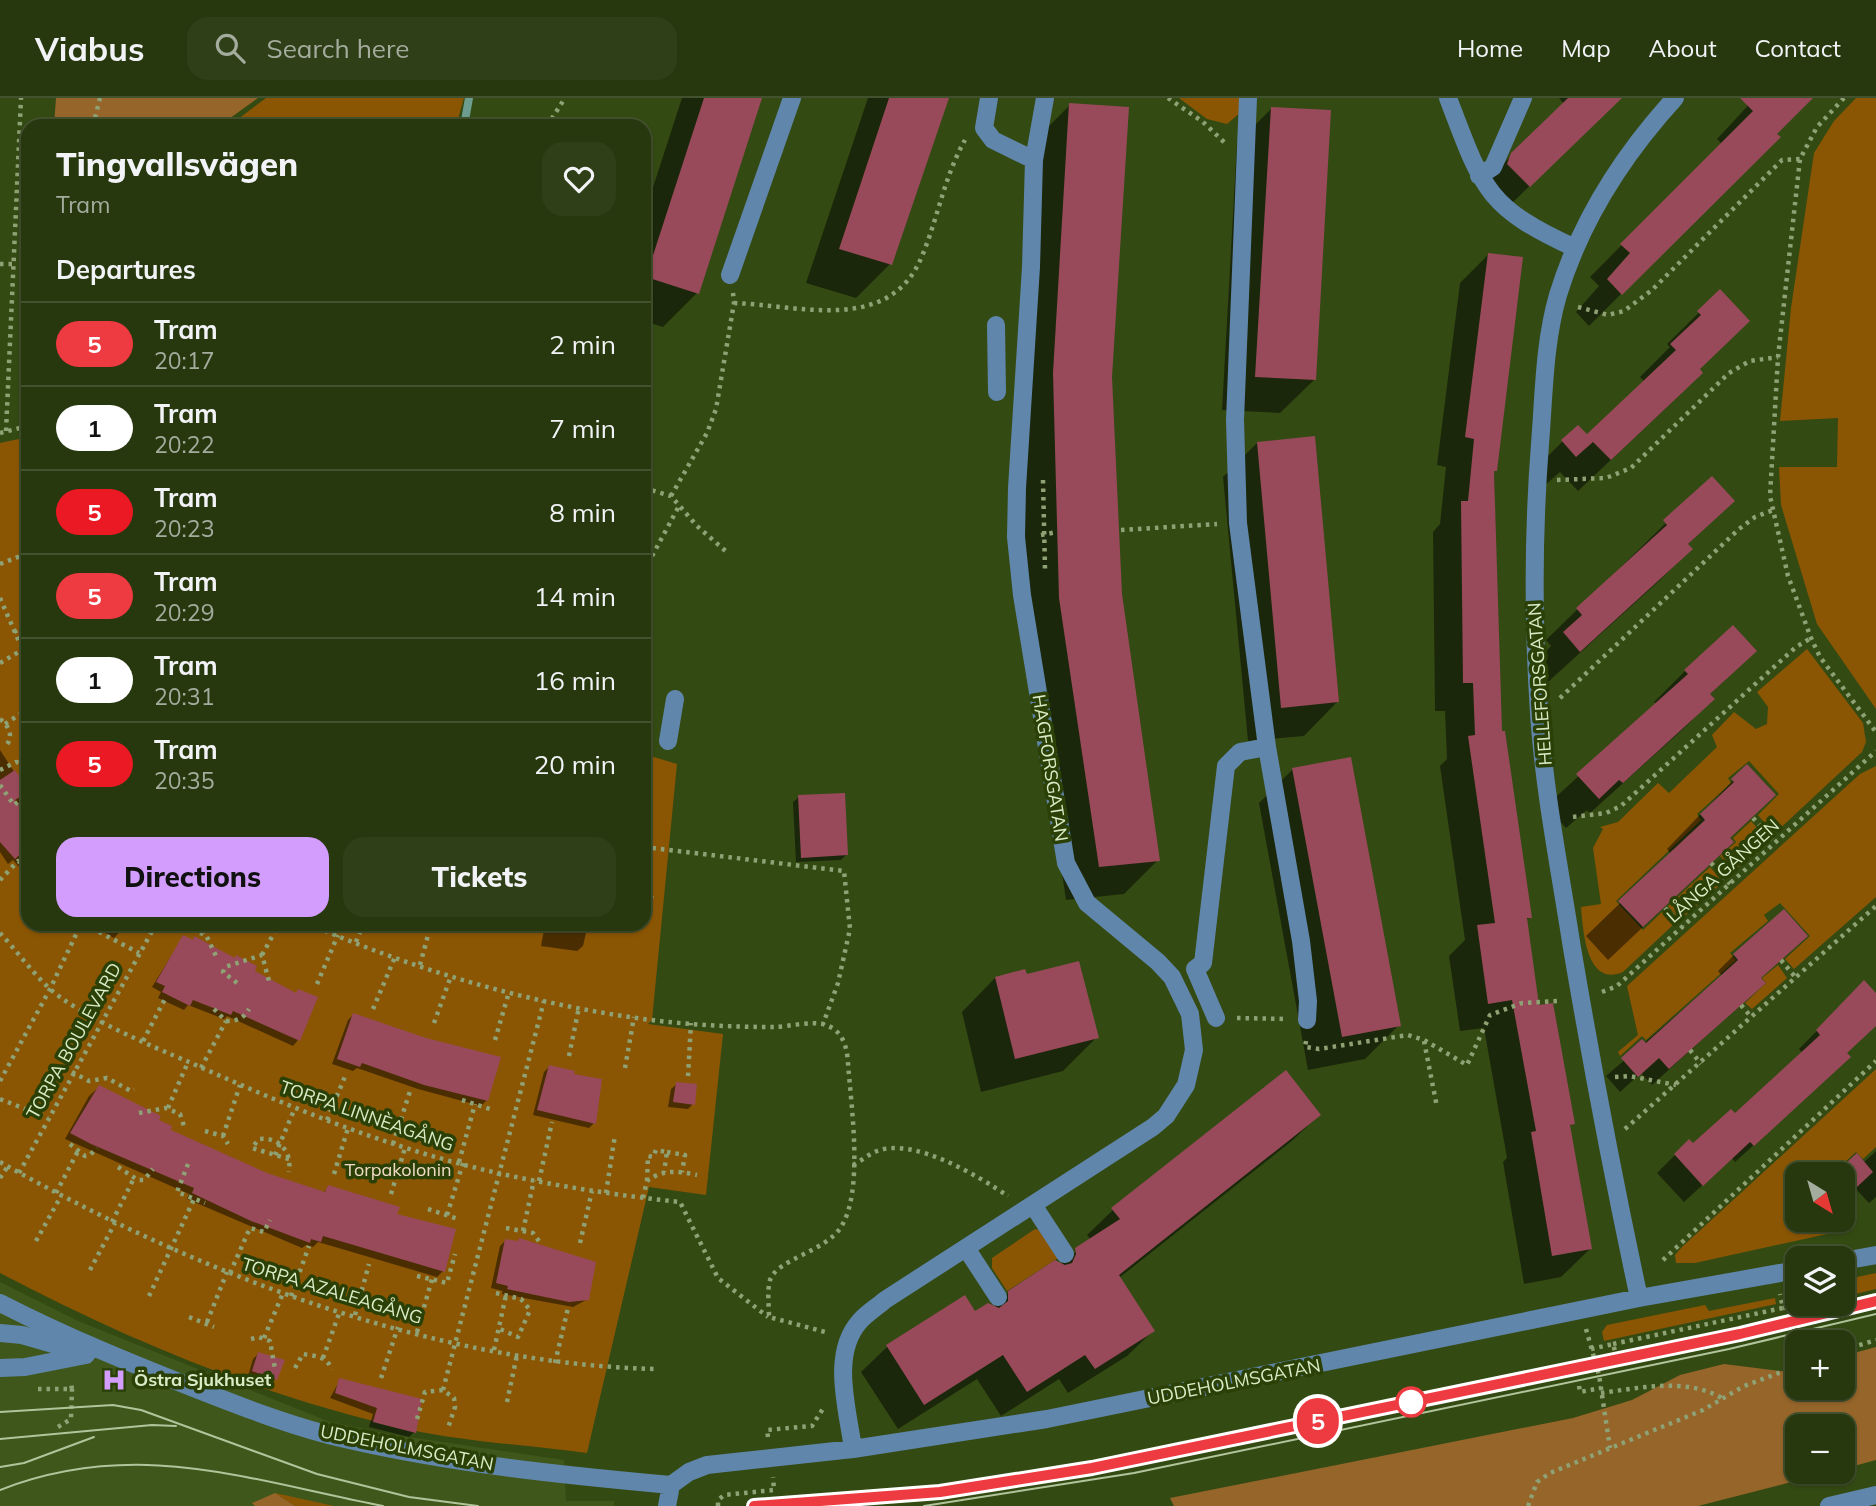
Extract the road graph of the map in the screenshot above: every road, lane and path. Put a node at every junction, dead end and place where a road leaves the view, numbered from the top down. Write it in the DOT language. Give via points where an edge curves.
graph roads {
  1 [pos="21,98"];
  2 [pos="100,98"];
  3 [pos="565,98"];
  4 [pos="792,98"];
  5 [pos="989,98"];
  6 [pos="1045,98"];
  7 [pos="1168,98"];
  8 [pos="1248,98"];
  9 [pos="1448,98"];
  10 [pos="1523,98"];
  11 [pos="1675,98"];
  12 [pos="1844,98"];
  13 [pos="95,119"];
  14 [pos="552,119"];
  15 [pos="984,128"];
  16 [pos="1245,159"];
  17 [pos="1800,159"];
  18 [pos="1034,160"];
  19 [pos="1479,176"];
  20 [pos="1575,248"];
  21 [pos="0,264"];
  22 [pos="14,264"];
  23 [pos="730,275"];
  24 [pos="734,303"];
  25 [pos="1570,305"];
  26 [pos="996,325"];
  27 [pos="1778,357"];
  28 [pos="997,392"];
  29 [pos="21,428"];
  30 [pos="3,432"];
  31 [pos="1554,471"];
  32 [pos="1043,478"];
  33 [pos="651,490"];
  34 [pos="671,496"];
  35 [pos="679,506"];
  36 [pos="1773,510"];
  37 [pos="1238,523"];
  38 [pos="1121,530"];
  39 [pos="729,554"];
  40 [pos="21,556"];
  41 [pos="651,557"];
  42 [pos="0,564"];
  43 [pos="1045,577"];
  44 [pos="0,600"];
  45 [pos="21,628"];
  46 [pos="14,632"];
  47 [pos="1811,638"];
  48 [pos="21,648"];
  49 [pos="21,651"];
  50 [pos="0,663"];
  51 [pos="675,699"];
  52 [pos="1555,705"];
  53 [pos="21,714"];
  54 [pos="0,719"];
  55 [pos="5,724"];
  56 [pos="1876,732"];
  57 [pos="668,741"];
  58 [pos="5,747"];
  59 [pos="1267,747"];
  60 [pos="1876,751"];
  61 [pos="21,763"];
  62 [pos="0,771"];
  63 [pos="0,785"];
  64 [pos="21,800"];
  65 [pos="1569,803"];
  66 [pos="1753,818"];
  67 [pos="1775,842"];
  68 [pos="651,848"];
  69 [pos="21,863"];
  70 [pos="1711,863"];
  71 [pos="0,880"];
  72 [pos="1730,884"];
  73 [pos="1876,906"];
  74 [pos="1665,908"];
  75 [pos="1683,927"];
  76 [pos="79,931"];
  77 [pos="96,931"];
  78 [pos="152,931"];
  79 [pos="195,931"];
  80 [pos="275,931"];
  81 [pos="327,931"];
  82 [pos="360,931"];
  83 [pos="429,931"];
  84 [pos="0,933"];
  85 [pos="202,933"];
  86 [pos="338,935"];
  87 [pos="356,942"];
  88 [pos="139,953"];
  89 [pos="262,955"];
  90 [pos="216,956"];
  91 [pos="395,957"];
  92 [pos="1781,960"];
  93 [pos="420,965"];
  94 [pos="452,976"];
  95 [pos="1796,978"];
  96 [pos="270,981"];
  97 [pos="237,983"];
  98 [pos="317,984"];
  99 [pos="50,989"];
  100 [pos="509,992"];
  101 [pos="166,997"];
  102 [pos="1581,999"];
  103 [pos="544,1002"];
  104 [pos="1741,1005"];
  105 [pos="579,1007"];
  106 [pos="214,1009"];
  107 [pos="249,1009"];
  108 [pos="373,1009"];
  109 [pos="634,1017"];
  110 [pos="1224,1018"];
  111 [pos="1752,1018"];
  112 [pos="1279,1019"];
  113 [pos="101,1020"];
  114 [pos="1307,1020"];
  115 [pos="226,1021"];
  116 [pos="434,1023"];
  117 [pos="691,1023"];
  118 [pos="824,1024"];
  119 [pos="495,1040"];
  120 [pos="1424,1040"];
  121 [pos="143,1041"];
  122 [pos="1690,1050"];
  123 [pos="569,1056"];
  124 [pos="1876,1061"];
  125 [pos="188,1062"];
  126 [pos="1701,1064"];
  127 [pos="201,1068"];
  128 [pos="625,1068"];
  129 [pos="72,1072"];
  130 [pos="346,1074"];
  131 [pos="688,1076"];
  132 [pos="1595,1079"];
  133 [pos="0,1081"];
  134 [pos="240,1085"];
  135 [pos="1676,1085"];
  136 [pos="411,1088"];
  137 [pos="134,1089"];
  138 [pos="0,1099"];
  139 [pos="461,1100"];
  140 [pos="475,1104"];
  141 [pos="1437,1107"];
  142 [pos="168,1108"];
  143 [pos="295,1108"];
  144 [pos="490,1109"];
  145 [pos="139,1113"];
  146 [pos="48,1118"];
  147 [pos="327,1120"];
  148 [pos="552,1122"];
  149 [pos="184,1126"];
  150 [pos="348,1128"];
  151 [pos="205,1131"];
  152 [pos="1620,1134"];
  153 [pos="615,1135"];
  154 [pos="223,1136"];
  155 [pos="70,1144"];
  156 [pos="228,1144"];
  157 [pos="280,1144"];
  158 [pos="393,1144"];
  159 [pos="97,1148"];
  160 [pos="405,1148"];
  161 [pos="78,1151"];
  162 [pos="667,1152"];
  163 [pos="275,1155"];
  164 [pos="289,1159"];
  165 [pos="0,1162"];
  166 [pos="461,1163"];
  167 [pos="188,1164"];
  168 [pos="853,1166"];
  169 [pos="8,1167"];
  170 [pos="118,1167"];
  171 [pos="153,1169"];
  172 [pos="289,1172"];
  173 [pos="664,1172"];
  174 [pos="682,1172"];
  175 [pos="19,1173"];
  176 [pos="502,1173"];
  177 [pos="334,1174"];
  178 [pos="697,1175"];
  179 [pos="0,1178"];
  180 [pos="134,1178"];
  181 [pos="536,1181"];
  182 [pos="647,1181"];
  183 [pos="592,1191"];
  184 [pos="607,1193"];
  185 [pos="391,1194"];
  186 [pos="59,1195"];
  187 [pos="643,1198"];
  188 [pos="194,1199"];
  189 [pos="205,1203"];
  190 [pos="428,1209"];
  191 [pos="1027,1209"];
  192 [pos="447,1215"];
  193 [pos="458,1219"];
  194 [pos="270,1220"];
  195 [pos="114,1222"];
  196 [pos="506,1228"];
  197 [pos="523,1231"];
  198 [pos="36,1241"];
  199 [pos="580,1242"];
  200 [pos="541,1244"];
  201 [pos="309,1246"];
  202 [pos="966,1248"];
  203 [pos="172,1249"];
  204 [pos="455,1254"];
  205 [pos="1065,1254"];
  206 [pos="1876,1255"];
  207 [pos="1855,1259"];
  208 [pos="1663,1260"];
  209 [pos="369,1264"];
  210 [pos="90,1270"];
  211 [pos="229,1272"];
  212 [pos="1785,1272"];
  213 [pos="417,1276"];
  214 [pos="432,1279"];
  215 [pos="283,1293"];
  216 [pos="496,1293"];
  217 [pos="1776,1294"];
  218 [pos="506,1295"];
  219 [pos="149,1296"];
  220 [pos="291,1296"];
  221 [pos="998,1297"];
  222 [pos="1639,1298"];
  223 [pos="0,1303"];
  224 [pos="568,1308"];
  225 [pos="1783,1308"];
  226 [pos="340,1311"];
  227 [pos="1581,1311"];
  228 [pos="355,1315"];
  229 [pos="188,1317"];
  230 [pos="769,1317"];
  231 [pos="207,1322"];
  232 [pos="214,1326"];
  233 [pos="398,1327"];
  234 [pos="500,1329"];
  235 [pos="417,1332"];
  236 [pos="0,1333"];
  237 [pos="264,1338"];
  238 [pos="850,1338"];
  239 [pos="251,1339"];
  240 [pos="1876,1339"];
  241 [pos="456,1343"];
  242 [pos="1613,1344"];
  243 [pos="1855,1346"];
  244 [pos="1591,1349"];
  245 [pos="494,1350"];
  246 [pos="1615,1351"];
  247 [pos="89,1355"];
  248 [pos="517,1355"];
  249 [pos="323,1358"];
  250 [pos="122,1360"];
  251 [pos="555,1363"];
  252 [pos="0,1368"];
  253 [pos="295,1368"];
  254 [pos="275,1369"];
  255 [pos="657,1369"];
  256 [pos="331,1370"];
  257 [pos="1785,1371"];
  258 [pos="381,1378"];
  259 [pos="1579,1386"];
  260 [pos="72,1389"];
  261 [pos="443,1390"];
  262 [pos="1601,1391"];
  263 [pos="1723,1399"];
  264 [pos="507,1402"];
  265 [pos="417,1419"];
  266 [pos="58,1427"];
  267 [pos="448,1428"];
  268 [pos="1610,1448"];
  269 [pos="853,1449"];
  270 [pos="1876,1495"];
  271 [pos="668,1497"];
  272 [pos="1528,1506"];
  273 [pos="1829,1506"];
  1 -- 22 [label="path"];
  2 -- 13 [label="path"];
  3 -- 14 [label="path"];
  4 -- 23 [label="street"];
  5 -- 15 [label="street"];
  6 -- 18 [label="street, HAGFORSGATAN"];
  7 -- 16 [label="path"];
  8 -- 16 [label="street"];
  9 -- 19 [label="street"];
  10 -- 19 [label="street" via="1493,167"];
  11 -- 20 [label="street, HELLEFORSGATAN" via="1625,159"];
  12 -- 17 [label="path" via="1817,127"];
  15 -- 18 [label="street" via="993,140"];
  15 -- 24 [label="path" via="965,139 953,161 922,258 901,288 848,310 804,312"];
  16 -- 37 [label="street" via="1235,420"];
  17 -- 25 [label="path" via="1782,160 1652,290 1624,311 1608,315"];
  17 -- 27 [label="path"];
  18 -- 191 [label="street, HAGFORSGATAN" via="1016,537 1061,846 1087,903 1172,977 1194,1032 1186,1085 1166,1116"];
  19 -- 20 [label="street" via="1501,205 1530,228"];
  20 -- 102 [label="street, HELLEFORSGATAN" via="1558,297 1548,348 1533,579 1539,715"];
  21 -- 22 [label="path"];
  22 -- 30 [label="path"];
  23 -- 24 [label="path"];
  24 -- 34 [label="path" via="716,408"];
  26 -- 28 [label="street"];
  27 -- 31 [label="path" via="1739,366 1631,468 1606,478 1554,481"];
  27 -- 36 [label="path" via="1770,478"];
  29 -- 30 [label="path"];
  32 -- 43 [label="path"];
  33 -- 34 [label="path"];
  34 -- 35 [label="path"];
  35 -- 39 [label="path"];
  35 -- 41 [label="path"];
  36 -- 47 [label="path" via="1788,576"];
  36 -- 52 [label="path" via="1739,529"];
  37 -- 38 [label="path"];
  37 -- 59 [label="street"];
  40 -- 42 [label="path"];
  44 -- 46 [label="path"];
  45 -- 46 [label="path"];
  46 -- 48 [label="path"];
  47 -- 56 [label="path"];
  47 -- 65 [label="path" via="1621,806 1606,813 1571,817"];
  49 -- 50 [label="path"];
  51 -- 57 [label="street"];
  53 -- 55 [label="path"];
  54 -- 55 [label="path"];
  55 -- 58 [label="path" via="11,737"];
  59 -- 110 [label="street" via="1240,752 1226,766 1203,963 1195,969"];
  59 -- 114 [label="street" via="1301,941"];
  60 -- 67 [label="path, LÅNGA GÅNGEN"];
  61 -- 62 [label="path"];
  63 -- 64 [label="path" via="14,805"];
  66 -- 67 [label="path"];
  67 -- 72 [label="path, LÅNGA GÅNGEN"];
  68 -- 118 [label="path" via="844,871 850,929"];
  69 -- 71 [label="path" via="18,861"];
  70 -- 72 [label="path"];
  72 -- 75 [label="path, LÅNGA GÅNGEN"];
  73 -- 95 [label="path"];
  74 -- 75 [label="path"];
  75 -- 102 [label="path, LÅNGA GÅNGEN" via="1617,986"];
  76 -- 99 [label="path"];
  77 -- 88 [label="path"];
  78 -- 88 [label="path, TORPA BOULEVARD"];
  79 -- 85 [label="path"];
  80 -- 89 [label="path"];
  81 -- 86 [label="path"];
  82 -- 87 [label="path"];
  83 -- 93 [label="path"];
  84 -- 99 [label="path, TORPA LINNÈAGÅNG"];
  85 -- 90 [label="path"];
  86 -- 87 [label="path"];
  86 -- 98 [label="path"];
  87 -- 91 [label="path"];
  88 -- 113 [label="path, TORPA BOULEVARD"];
  89 -- 96 [label="path"];
  89 -- 97 [label="path" via="225,967 225,976"];
  91 -- 93 [label="path"];
  91 -- 108 [label="path"];
  92 -- 95 [label="path"];
  93 -- 94 [label="path"];
  94 -- 100 [label="path"];
  94 -- 116 [label="path"];
  95 -- 111 [label="path"];
  99 -- 113 [label="path, TORPA LINNÈAGÅNG"];
  99 -- 133 [label="path"];
  100 -- 103 [label="path"];
  100 -- 119 [label="path"];
  101 -- 121 [label="path"];
  102 -- 120 [label="path, LÅNGA GÅNGEN" via="1522,1003 1490,1015 1467,1065"];
  102 -- 132 [label="street, HELLEFORSGATAN"];
  103 -- 105 [label="path"];
  103 -- 176 [label="path"];
  104 -- 111 [label="path"];
  105 -- 109 [label="path"];
  105 -- 123 [label="path"];
  106 -- 115 [label="path"];
  107 -- 115 [label="path" via="239,1020"];
  109 -- 117 [label="path"];
  109 -- 128 [label="path"];
  110 -- 112 [label="path"];
  111 -- 126 [label="path"];
  113 -- 121 [label="path, TORPA LINNÈAGÅNG"];
  113 -- 129 [label="path, TORPA BOULEVARD"];
  114 -- 120 [label="path" via="1306,1047 1319,1049 1389,1036"];
  115 -- 127 [label="path"];
  117 -- 118 [label="path" via="754,1027"];
  117 -- 131 [label="path"];
  118 -- 168 [label="path" via="836,1030 847,1049"];
  120 -- 141 [label="path"];
  121 -- 125 [label="path, TORPA LINNÈAGÅNG"];
  122 -- 126 [label="path"];
  124 -- 208 [label="path"];
  125 -- 127 [label="path, TORPA LINNÈAGÅNG"];
  125 -- 142 [label="path"];
  126 -- 135 [label="path"];
  127 -- 134 [label="path, TORPA LINNÈAGÅNG"];
  129 -- 137 [label="path" via="89,1081 107,1078"];
  129 -- 146 [label="path, TORPA BOULEVARD"];
  130 -- 147 [label="path"];
  132 -- 135 [label="path" via="1629,1076"];
  132 -- 222 [label="street, HELLEFORSGATAN"];
  134 -- 143 [label="path, TORPA LINNÈAGÅNG"];
  134 -- 154 [label="path"];
  135 -- 152 [label="path"];
  136 -- 158 [label="path"];
  138 -- 146 [label="path"];
  139 -- 140 [label="path"];
  140 -- 144 [label="path"];
  140 -- 166 [label="path"];
  142 -- 145 [label="path"];
  142 -- 149 [label="path" via="180,1114"];
  143 -- 147 [label="path, TORPA LINNÈAGÅNG"];
  143 -- 157 [label="path"];
  146 -- 175 [label="path, TORPA BOULEVARD"];
  147 -- 150 [label="path, TORPA LINNÈAGÅNG"];
  148 -- 181 [label="path"];
  150 -- 158 [label="path, TORPA LINNÈAGÅNG"];
  150 -- 177 [label="path"];
  151 -- 154 [label="path"];
  153 -- 184 [label="path"];
  154 -- 156 [label="path"];
  155 -- 161 [label="path"];
  157 -- 163 [label="path"];
  157 -- 163 [label="path" via="259,1139 252,1147"];
  157 -- 164 [label="path"];
  158 -- 160 [label="path, TORPA LINNÈAGÅNG"];
  159 -- 161 [label="path" via="90,1155"];
  160 -- 166 [label="path, TORPA LINNÈAGÅNG"];
  160 -- 185 [label="path"];
  161 -- 186 [label="path"];
  162 -- 173 [label="path"];
  162 -- 174 [label="path" via="685,1155"];
  162 -- 182 [label="path" via="656,1150 653,1157 648,1156"];
  163 -- 164 [label="path"];
  164 -- 172 [label="path"];
  165 -- 169 [label="path, TORPA AZALEAGÅNG"];
  166 -- 176 [label="path, TORPA LINNÈAGÅNG"];
  166 -- 192 [label="path"];
  167 -- 188 [label="path" via="177,1192"];
  168 -- 191 [label="path" via="878,1150 895,1148 933,1157 988,1183"];
  168 -- 230 [label="path" via="851,1196 841,1227 817,1248 776,1269 769,1281"];
  169 -- 175 [label="path, TORPA AZALEAGÅNG"];
  169 -- 179 [label="path"];
  170 -- 180 [label="path"];
  171 -- 180 [label="path" via="144,1180"];
  173 -- 174 [label="path"];
  173 -- 182 [label="path"];
  174 -- 178 [label="path"];
  175 -- 186 [label="path, TORPA AZALEAGÅNG"];
  176 -- 181 [label="path, TORPA LINNÈAGÅNG"];
  176 -- 241 [label="path"];
  180 -- 195 [label="path"];
  181 -- 183 [label="path, TORPA LINNÈAGÅNG"];
  181 -- 197 [label="path"];
  182 -- 187 [label="path"];
  183 -- 184 [label="path, TORPA LINNÈAGÅNG"];
  183 -- 199 [label="path"];
  184 -- 187 [label="path, TORPA LINNÈAGÅNG"];
  186 -- 195 [label="path, TORPA AZALEAGÅNG"];
  186 -- 198 [label="path"];
  187 -- 230 [label="path, TORPA LINNÈAGÅNG" via="680,1202 718,1278"];
  188 -- 189 [label="path"];
  188 -- 203 [label="path"];
  190 -- 192 [label="path"];
  191 -- 202 [label="street, HAGFORSGATAN"];
  191 -- 205 [label="street"];
  192 -- 193 [label="path"];
  194 -- 211 [label="path" via="264,1232 250,1228"];
  195 -- 203 [label="path, TORPA AZALEAGÅNG"];
  195 -- 210 [label="path"];
  196 -- 197 [label="path"];
  197 -- 200 [label="path" via="536,1235"];
  201 -- 220 [label="path"];
  202 -- 221 [label="street"];
  202 -- 238 [label="street, HAGFORSGATAN" via="885,1300 859,1322"];
  203 -- 211 [label="path, TORPA AZALEAGÅNG"];
  203 -- 219 [label="path"];
  204 -- 214 [label="path" via="447,1283"];
  206 -- 207 [label="street"];
  209 -- 228 [label="path"];
  211 -- 215 [label="path, TORPA AZALEAGÅNG"];
  211 -- 231 [label="path"];
  212 -- 222 [label="street, UDDEHOLMSGATAN"];
  213 -- 214 [label="path"];
  214 -- 235 [label="path"];
  215 -- 220 [label="path, TORPA AZALEAGÅNG"];
  215 -- 237 [label="path"];
  216 -- 218 [label="path"];
  217 -- 225 [label="path" via="1780,1294"];
  218 -- 234 [label="path"];
  218 -- 234 [label="path" via="521,1298 530,1310 518,1336"];
  220 -- 226 [label="path, TORPA AZALEAGÅNG"];
  222 -- 227 [label="street, UDDEHOLMSGATAN"];
  223 -- 250 [label="street, UDDEHOLMSGATAN"];
  224 -- 251 [label="path"];
  225 -- 242 [label="path"];
  226 -- 228 [label="path, TORPA AZALEAGÅNG"];
  226 -- 249 [label="path"];
  227 -- 244 [label="path"];
  227 -- 269 [label="street, UDDEHOLMSGATAN" via="1047,1419"];
  228 -- 233 [label="path, TORPA AZALEAGÅNG"];
  229 -- 231 [label="path"];
  230 -- 238 [label="path"];
  231 -- 232 [label="path"];
  233 -- 235 [label="path, TORPA AZALEAGÅNG"];
  233 -- 258 [label="path"];
  234 -- 245 [label="path"];
  235 -- 241 [label="path, TORPA AZALEAGÅNG"];
  236 -- 247 [label="street"];
  237 -- 239 [label="path"];
  237 -- 254 [label="path" via="273,1345"];
  238 -- 269 [label="street, HAGFORSGATAN" via="843,1375"];
  240 -- 243 [label="path"];
  241 -- 245 [label="path, TORPA AZALEAGÅNG"];
  241 -- 261 [label="path"];
  242 -- 244 [label="path"];
  242 -- 246 [label="path"];
  244 -- 262 [label="path"];
  245 -- 248 [label="path, TORPA AZALEAGÅNG"];
  247 -- 250 [label="street"];
  247 -- 252 [label="street"];
  248 -- 251 [label="path, TORPA AZALEAGÅNG"];
  248 -- 264 [label="path"];
  249 -- 253 [label="path" via="303,1354"];
  249 -- 256 [label="path"];
  250 -- 271 [label="street, UDDEHOLMSGATAN" via="260,1413 344,1438"];
  251 -- 255 [label="path, TORPA AZALEAGÅNG"];
  257 -- 263 [label="path"];
  259 -- 262 [label="path" via="1580,1392"];
  260 -- 266 [label="path" via="71,1419"];
  261 -- 265 [label="path" via="425,1392"];
  261 -- 267 [label="path" via="454,1398"];
  262 -- 263 [label="path" via="1668,1386 1713,1392"];
  262 -- 268 [label="path"];
  263 -- 268 [label="path"];
  268 -- 272 [label="path" via="1537,1482"];
  269 -- 271 [label="street, UDDEHOLMSGATAN" via="707,1465 689,1472"];
  270 -- 273 [label="street"];
}
